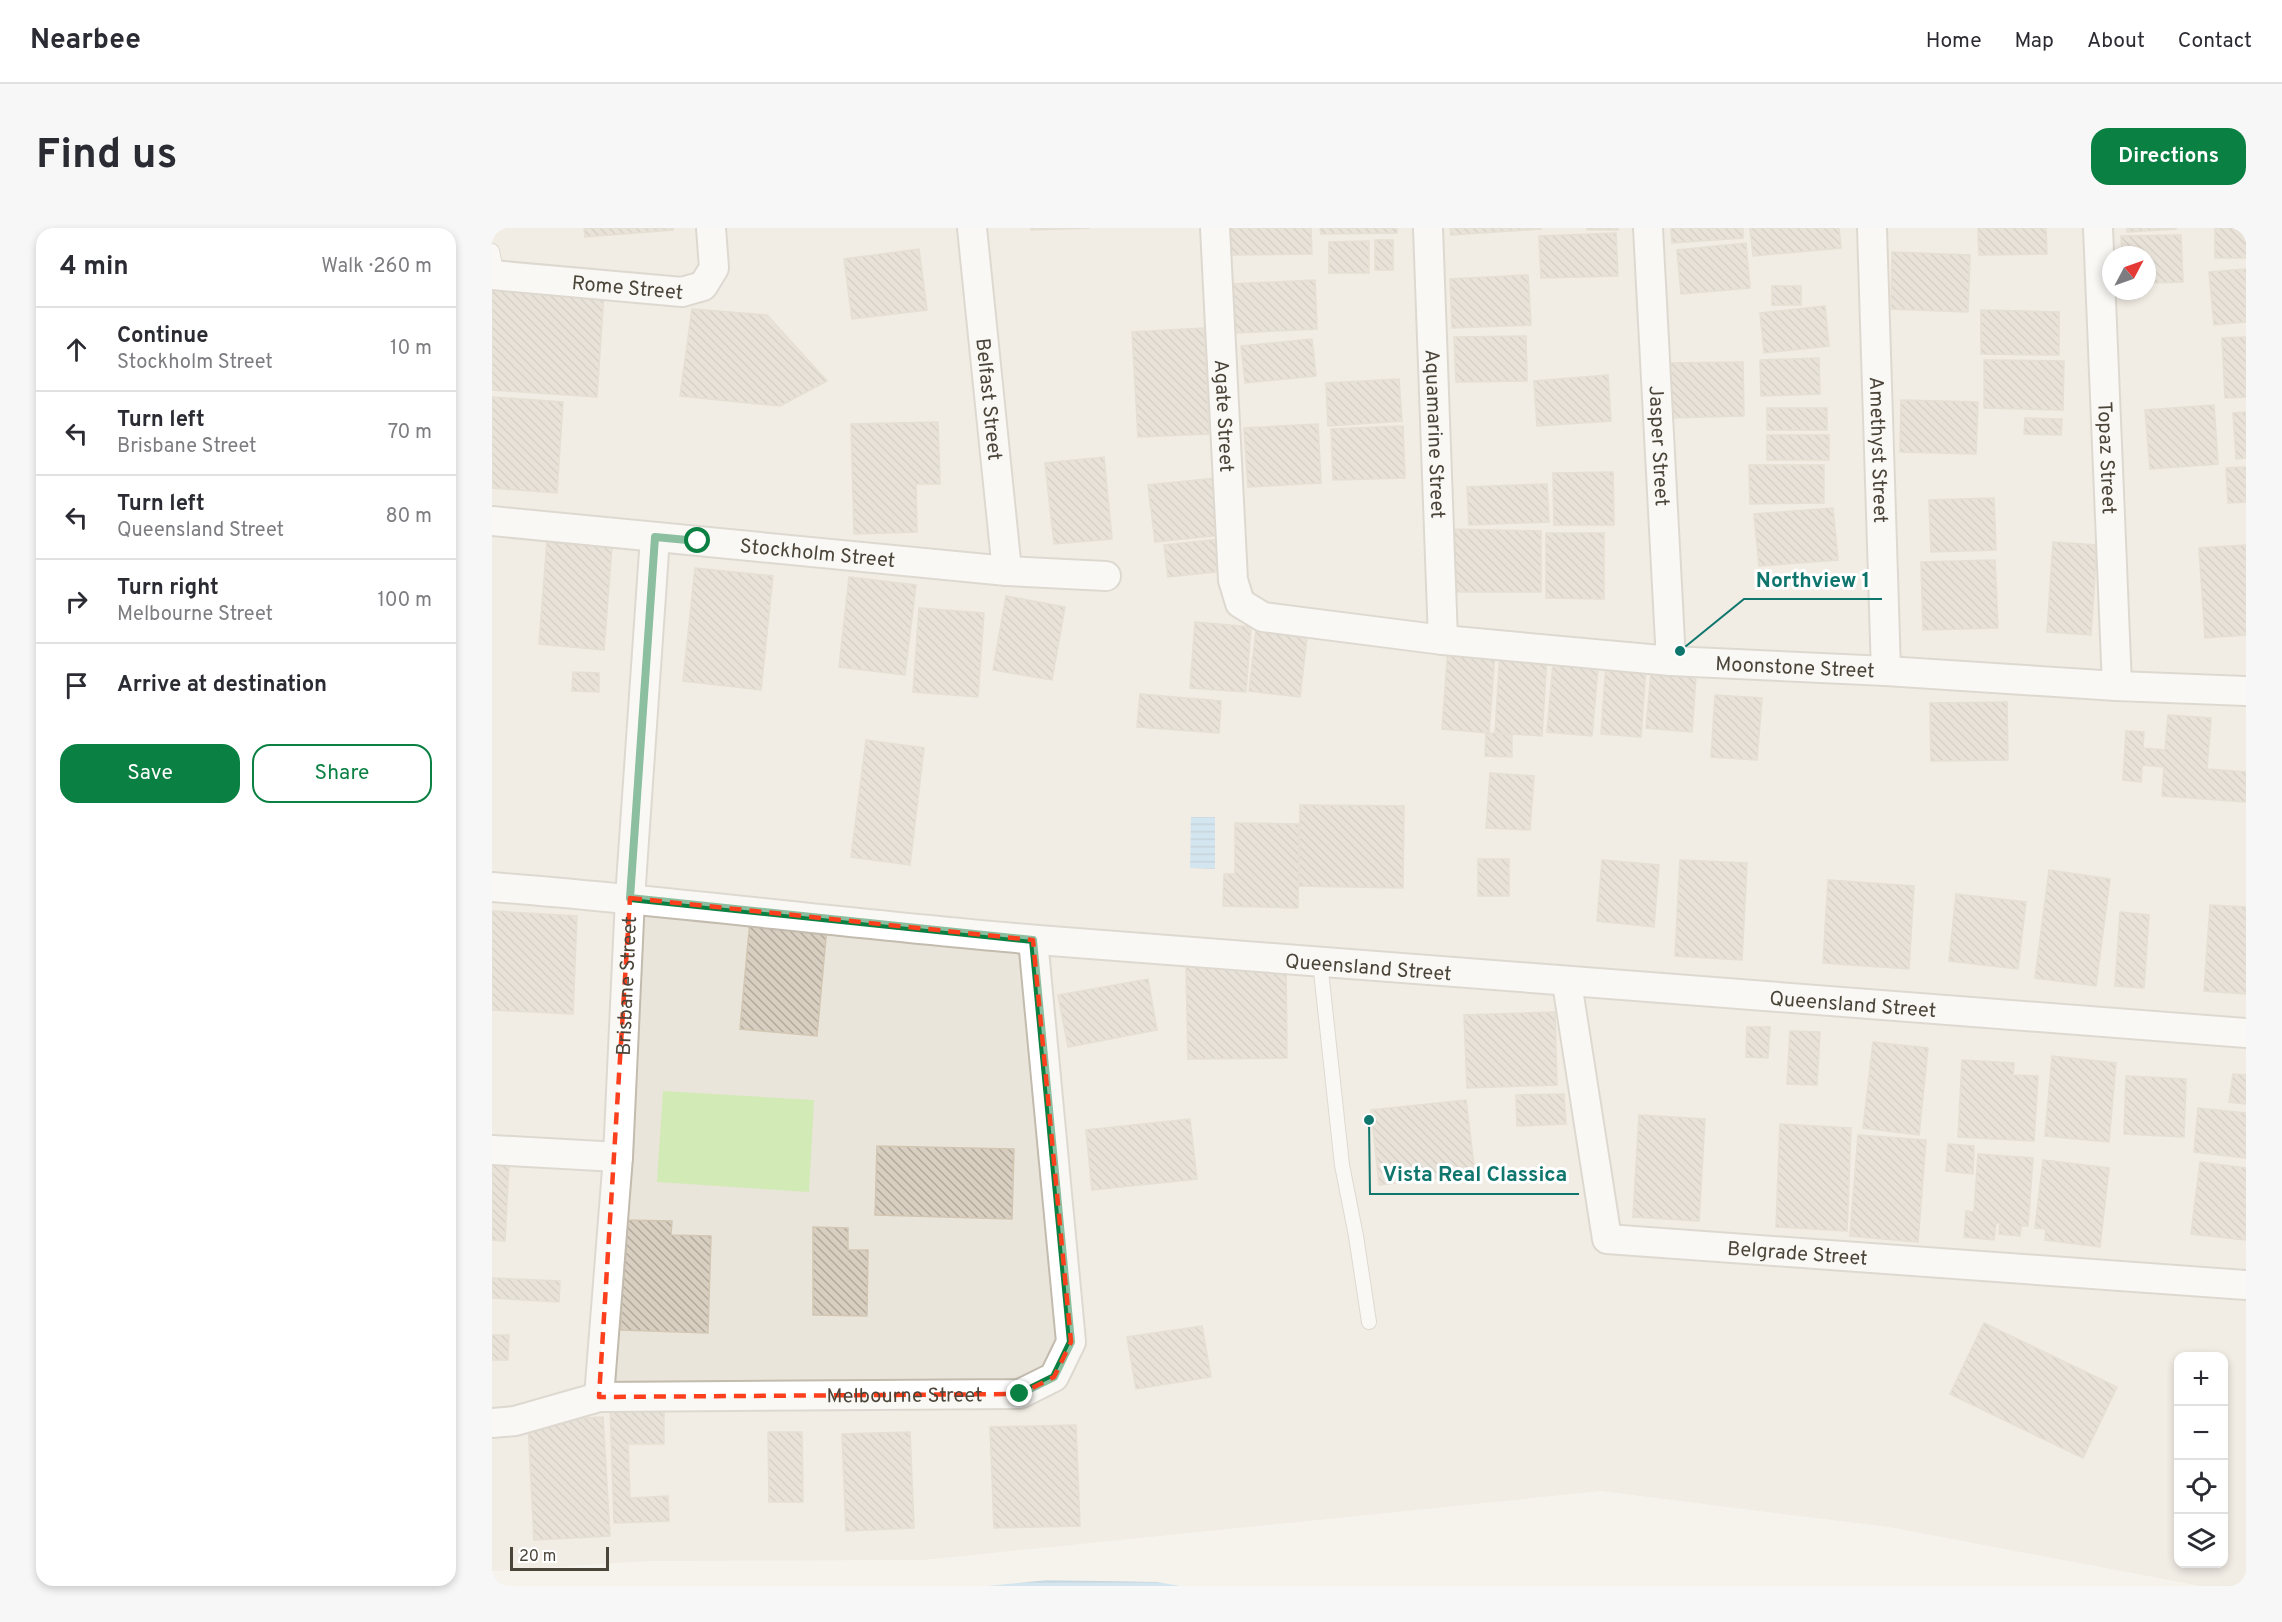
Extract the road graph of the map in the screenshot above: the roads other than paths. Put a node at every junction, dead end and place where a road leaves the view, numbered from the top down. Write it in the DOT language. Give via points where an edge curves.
graph roads {
  1 [pos="711,228"];
  2 [pos="972,228"];
  3 [pos="1215,228"];
  4 [pos="1428,228"];
  5 [pos="1648,228"];
  6 [pos="1872,228"];
  7 [pos="2098,228"];
  8 [pos="494,267"];
  9 [pos="492,521"];
  10 [pos="655,537"];
  11 [pos="1006,571"];
  12 [pos="1106,576"];
  13 [pos="1240,603"];
  14 [pos="1443,640"];
  15 [pos="1671,661"];
  16 [pos="1887,671"];
  17 [pos="2117,686"];
  18 [pos="2246,691"];
  19 [pos="492,887"];
  20 [pos="630,898"];
  21 [pos="1033,940"];
  22 [pos="1320,962"];
  23 [pos="1567,983"];
  24 [pos="2246,1033"];
  25 [pos="492,1150"];
  26 [pos="618,1157"];
  27 [pos="2246,1285"];
  28 [pos="1369,1322"];
  29 [pos="599,1397"];
  30 [pos="492,1423"];
  1 -- 8 [label="street, Rome Street" via="714,268 703,286 682,292"];
  2 -- 11 [label="street, Belfast Street"];
  3 -- 13 [label="street, Agate Street" via="1233,580"];
  4 -- 14 [label="street, Aquamarine Street"];
  5 -- 15 [label="street, Jasper Street"];
  6 -- 16 [label="street, Amethyst Street"];
  7 -- 17 [label="street, Topaz Street"];
  9 -- 10 [label="street, Stockholm Street"];
  10 -- 11 [label="street, Stockholm Street"];
  10 -- 20 [label="street, Brisbane Street"];
  11 -- 12 [label="street, Stockholm Street"];
  13 -- 14 [label="street, Moonstone Street" via="1263,617"];
  14 -- 15 [label="street, Moonstone Street"];
  15 -- 16 [label="street, Moonstone Street"];
  16 -- 17 [label="street, Moonstone Street"];
  17 -- 18 [label="street, Moonstone Street"];
  19 -- 20 [label="street, Queensland Street"];
  20 -- 21 [label="street, Queensland Street"];
  20 -- 26 [label="street, Brisbane Street"];
  21 -- 22 [label="street, Queensland Street"];
  21 -- 29 [label="street, Melbourne Street" via="1071,1342 1054,1377 1020,1394"];
  22 -- 23 [label="street, Queensland Street"];
  22 -- 28 [label="lane" via="1341,1164"];
  23 -- 24 [label="street, Queensland Street"];
  23 -- 27 [label="street, Belgrade Street" via="1607,1239"];
  25 -- 26 [label="street"];
  26 -- 29 [label="street, Brisbane Street"];
  29 -- 30 [label="street, Melbourne Street" via="515,1421"];
}
